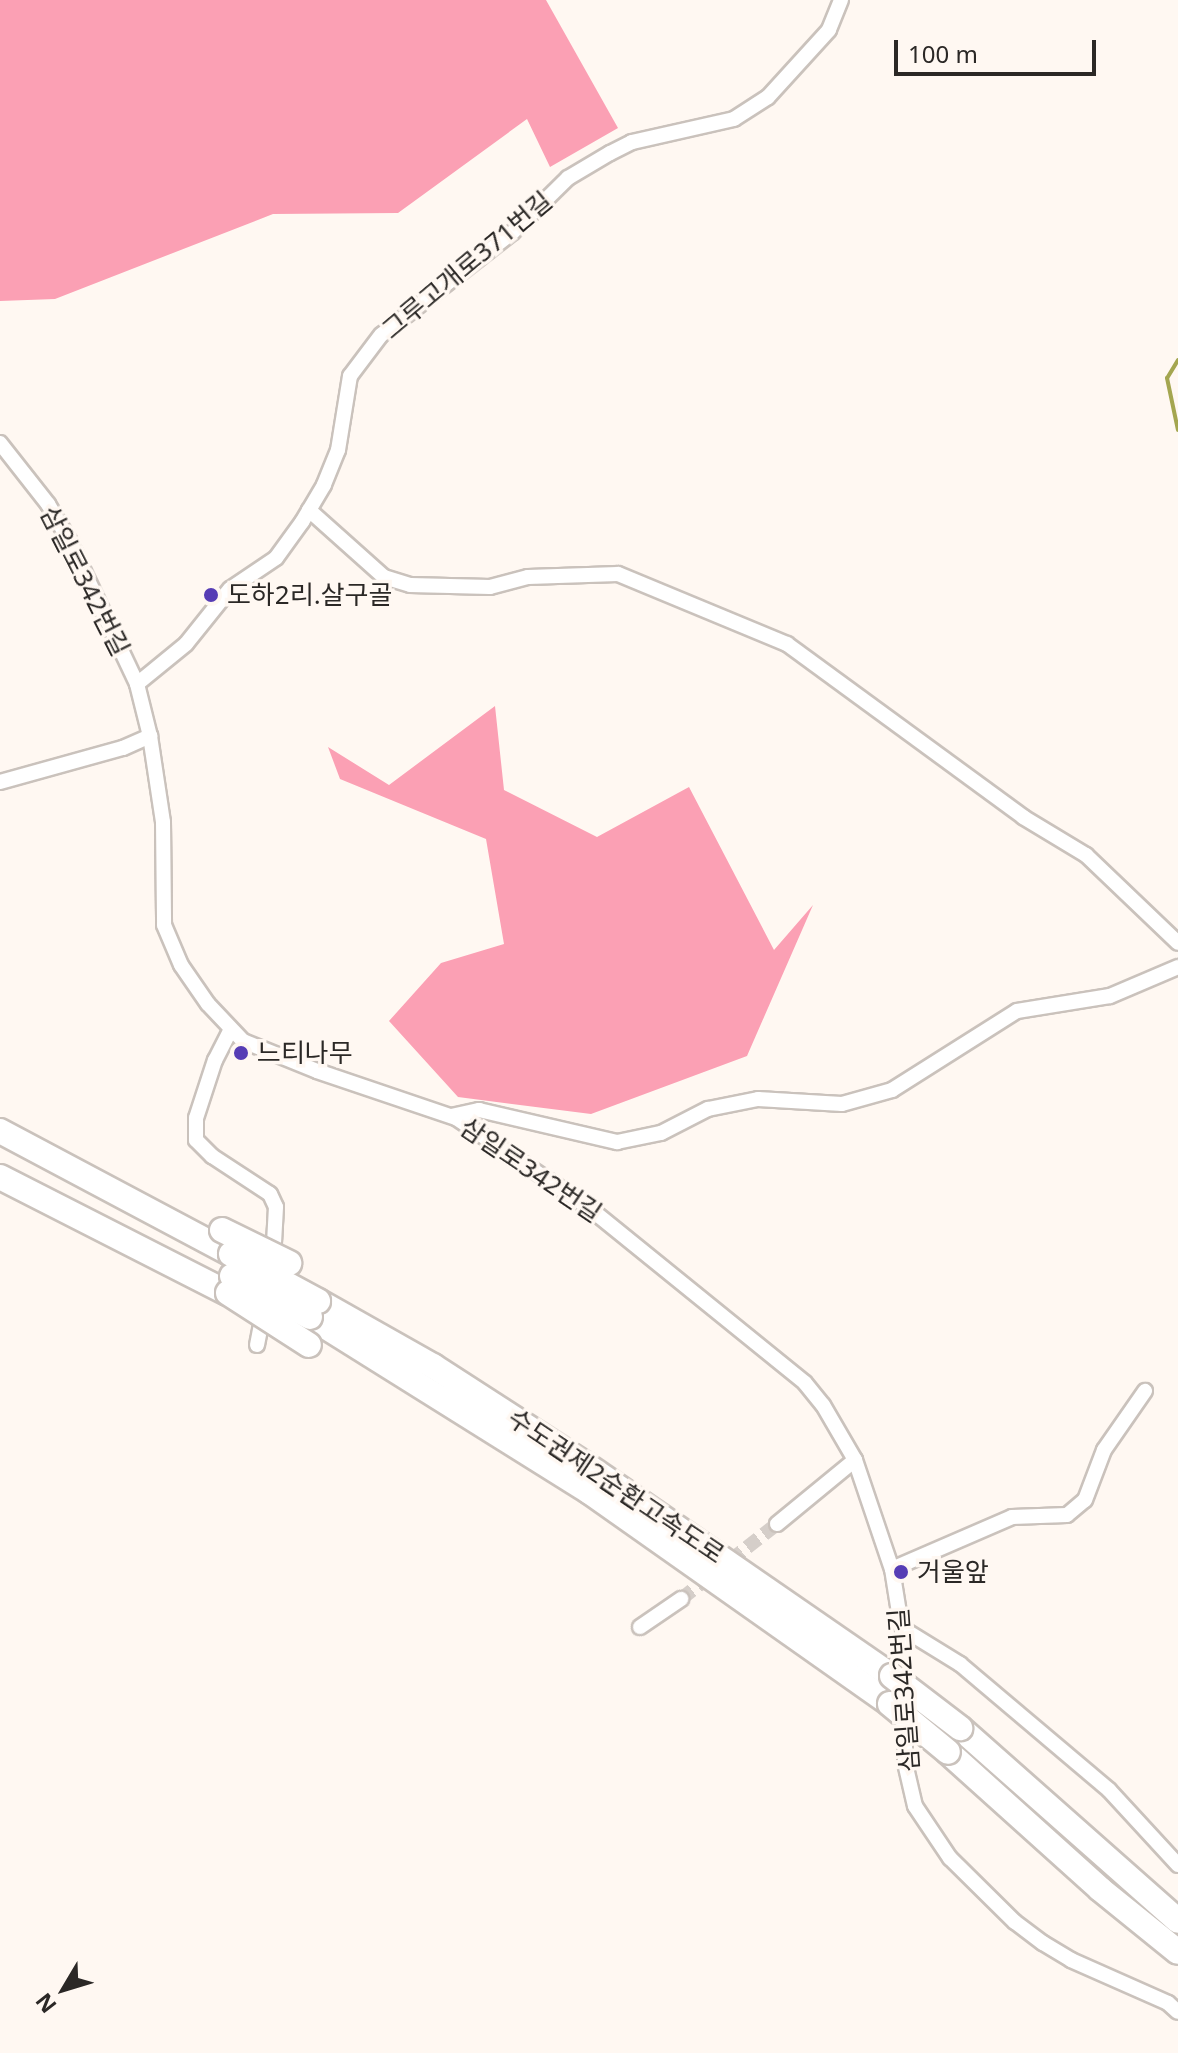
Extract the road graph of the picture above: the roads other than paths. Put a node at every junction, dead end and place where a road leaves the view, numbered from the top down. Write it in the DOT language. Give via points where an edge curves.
graph roads {
  1 [pos="841,0"];
  2 [pos="0,443"];
  3 [pos="309,510"];
  4 [pos="137,684"];
  5 [pos="150,736"];
  6 [pos="0,782"];
  7 [pos="1178,943"];
  8 [pos="1178,967"];
  9 [pos="230,1031"];
  10 [pos="450,1116"];
  11 [pos="1,1131"];
  12 [pos="0,1174"];
  13 [pos="289,1263"];
  14 [pos="230,1275"];
  15 [pos="314,1309"];
  16 [pos="257,1345"];
  17 [pos="309,1345"];
  18 [pos="1145,1391"];
  19 [pos="855,1460"];
  20 [pos="619,1467"];
  21 [pos="539,1470"];
  22 [pos="777,1524"];
  23 [pos="892,1569"];
  24 [pos="718,1580"];
  25 [pos="681,1599"];
  26 [pos="809,1616"];
  27 [pos="640,1627"];
  28 [pos="903,1629"];
  29 [pos="1178,1865"];
  30 [pos="1178,1921"];
  31 [pos="1178,1952"];
  32 [pos="1178,2012"];
  1 -- 3 [label="street, 그루고개로371번길" via="829,30 768,97 734,119 632,142 568,178 513,232 381,335 350,376 338,450"];
  2 -- 4 [label="street, 삼일로342번길" via="70,542"];
  3 -- 4 [label="street, 그루고개로371번길" via="276,558 230,589 186,644"];
  3 -- 7 [label="street" via="384,577 410,585 490,587 528,577 618,574 787,644 1023,817 1086,855"];
  4 -- 5 [label="street"];
  5 -- 6 [label="street"];
  5 -- 9 [label="street, 삼일로342번길" via="163,822 164,925 181,965"];
  8 -- 10 [label="street" via="1110,996 1017,1011 892,1090 842,1104 758,1099 708,1109 661,1133 617,1142 479,1110"];
  9 -- 10 [label="street, 삼일로342번길" via="287,1060"];
  9 -- 16 [label="street" via="196,1118 196,1140 270,1194 276,1207 275,1249"];
  10 -- 19 [label="street, 삼일로342번길" via="588,1207 761,1345 823,1405"];
  11 -- 13 [label="highway, bridge"];
  11 -- 14 [label="highway, 수도권제2순환고속도로"];
  12 -- 14 [label="highway"];
  14 -- 15 [label="highway, 수도권제2순환고속도로, bridge"];
  14 -- 17 [label="highway, bridge"];
  15 -- 24 [label="highway, 수도권제2순환고속도로"];
  15 -- 26 [label="highway, 수도권제2순환고속도로" via="433,1366"];
  18 -- 23 [label="street" via="1104,1450 1085,1500 1067,1515 1012,1517"];
  19 -- 22 [label="street"];
  19 -- 23 [label="street, 삼일로342번길"];
  20 -- 26 [label="highway"];
  21 -- 24 [label="highway"];
  23 -- 28 [label="street, 삼일로342번길"];
  24 -- 31 [label="highway, 수도권제2순환고속도로, bridge" via="890,1704"];
  25 -- 27 [label="street"];
  26 -- 30 [label="highway, 수도권제2순환고속도로, bridge" via="960,1728"];
  28 -- 29 [label="street" via="960,1664 1098,1780"];
  28 -- 32 [label="street, 삼일로342번길" via="905,1763 915,1806 950,1858 1043,1943"];
}
